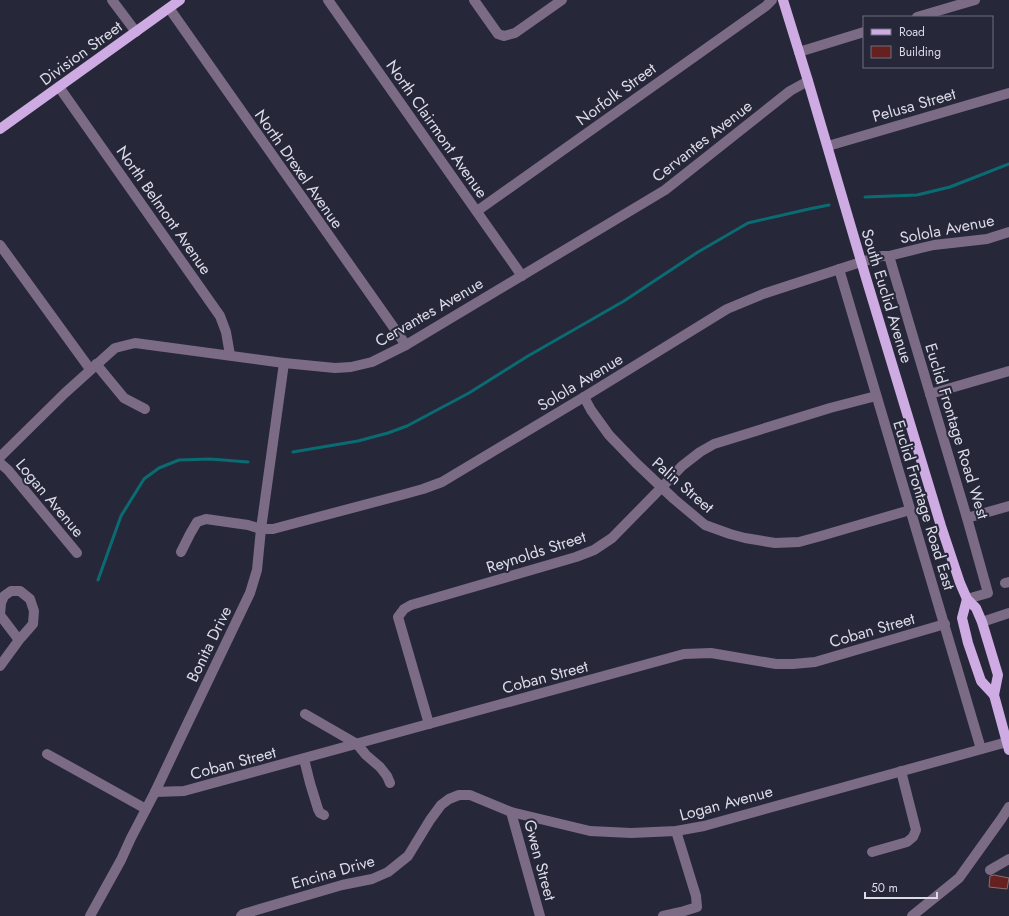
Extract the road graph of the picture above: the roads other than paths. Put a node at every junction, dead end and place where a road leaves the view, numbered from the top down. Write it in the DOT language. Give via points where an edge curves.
graph roads {
  1 [pos="112,0"];
  2 [pos="180,0"];
  3 [pos="328,0"];
  4 [pos="474,0"];
  5 [pos="562,0"];
  6 [pos="772,0"];
  7 [pos="783,0"];
  8 [pos="975,0"];
  9 [pos="169,8"];
  10 [pos="920,16"];
  11 [pos="136,32"];
  12 [pos="863,32"];
  13 [pos="799,52"];
  14 [pos="808,81"];
  15 [pos="59,87"];
  16 [pos="1009,93"];
  17 [pos="0,129"];
  18 [pos="828,146"];
  19 [pos="477,211"];
  20 [pos="1009,232"];
  21 [pos="0,245"];
  22 [pos="889,256"];
  23 [pos="861,262"];
  24 [pos="839,269"];
  25 [pos="522,276"];
  26 [pos="406,345"];
  27 [pos="230,356"];
  28 [pos="284,363"];
  29 [pos="93,367"];
  30 [pos="1009,370"];
  31 [pos="930,394"];
  32 [pos="876,396"];
  33 [pos="584,397"];
  34 [pos="145,409"];
  35 [pos="0,457"];
  36 [pos="0,463"];
  37 [pos="662,488"];
  38 [pos="1009,506"];
  39 [pos="910,510"];
  40 [pos="967,518"];
  41 [pos="261,529"];
  42 [pos="181,552"];
  43 [pos="77,553"];
  44 [pos="967,599"];
  45 [pos="1009,613"];
  46 [pos="982,622"];
  47 [pos="945,624"];
  48 [pos="19,640"];
  49 [pos="0,666"];
  50 [pos="994,695"];
  51 [pos="305,714"];
  52 [pos="429,724"];
  53 [pos="357,744"];
  54 [pos="1008,745"];
  55 [pos="981,749"];
  56 [pos="47,754"];
  57 [pos="304,759"];
  58 [pos="901,771"];
  59 [pos="390,783"];
  60 [pos="155,792"];
  61 [pos="449,799"];
  62 [pos="1009,807"];
  63 [pos="146,809"];
  64 [pos="511,812"];
  65 [pos="324,814"];
  66 [pos="676,831"];
  67 [pos="872,852"];
  68 [pos="1009,859"];
  69 [pos="990,870"];
  70 [pos="90,916"];
  71 [pos="241,916"];
  72 [pos="540,916"];
  73 [pos="663,916"];
  74 [pos="912,916"];
  1 -- 11 [label="street"];
  2 -- 9 [label="main road, Division Street"];
  3 -- 19 [label="street, North Clairmont Avenue"];
  4 -- 5 [label="street" via="498,34 504,36 515,33"];
  6 -- 19 [label="street, Norfolk Street"];
  7 -- 13 [label="main road, South Euclid Avenue"];
  8 -- 10 [label="street"];
  9 -- 11 [label="main road, Division Street"];
  9 -- 26 [label="street, North Drexel Avenue"];
  11 -- 15 [label="main road, Division Street"];
  12 -- 13 [label="street"];
  13 -- 14 [label="main road, South Euclid Avenue"];
  14 -- 18 [label="main road, South Euclid Avenue"];
  14 -- 25 [label="street, Cervantes Avenue" via="790,92 665,190"];
  15 -- 17 [label="main road, Division Street"];
  15 -- 27 [label="street, North Belmont Avenue" via="220,316 225,326"];
  16 -- 18 [label="street, Pelusa Street"];
  18 -- 23 [label="main road, South Euclid Avenue"];
  19 -- 25 [label="street, North Clairmont Avenue"];
  20 -- 22 [label="street, Solola Avenue" via="987,239 934,245"];
  21 -- 29 [label="street"];
  22 -- 23 [label="street, Solola Avenue"];
  22 -- 31 [label="street, Euclid Frontage Road West"];
  23 -- 24 [label="street, Solola Avenue"];
  23 -- 44 [label="main road, South Euclid Avenue" via="941,526"];
  24 -- 32 [label="street, Euclid Frontage Road East"];
  24 -- 33 [label="street, Solola Avenue" via="763,294 727,309"];
  25 -- 26 [label="street, Cervantes Avenue"];
  26 -- 28 [label="street, Cervantes Avenue" via="372,362 351,367"];
  27 -- 28 [label="street, Cervantes Avenue"];
  27 -- 29 [label="street, Cervantes Avenue" via="135,343 114,348"];
  28 -- 41 [label="street, Bonita Drive"];
  29 -- 34 [label="street" via="124,398"];
  29 -- 35 [label="street, Cervantes Avenue"];
  30 -- 31 [label="street"];
  31 -- 40 [label="street, Euclid Frontage Road West"];
  32 -- 37 [label="street, Reynolds Street" via="714,444 682,466"];
  32 -- 39 [label="street, Euclid Frontage Road East"];
  33 -- 37 [label="street, Palin Street" via="609,435"];
  33 -- 41 [label="street, Solola Avenue" via="442,482 273,529"];
  36 -- 43 [label="street, Logan Avenue"];
  37 -- 39 [label="street, Palin Street" via="705,524 730,534 774,543 817,538"];
  37 -- 52 [label="street, Reynolds Street" via="612,538 594,550 572,559 404,609 398,617"];
  38 -- 40 [label="street"];
  39 -- 47 [label="street, Euclid Frontage Road East"];
  40 -- 44 [label="street, Euclid Frontage Road West" via="988,594"];
  41 -- 42 [label="street, Solola Avenue" via="206,519 198,522"];
  41 -- 60 [label="street, Bonita Drive" via="257,570 250,593"];
  44 -- 46 [label="main road, South Euclid Avenue" via="976,608"];
  44 -- 50 [label="main road, South Euclid Avenue" via="962,618 968,643 981,681"];
  45 -- 46 [label="street"];
  46 -- 50 [label="main road, South Euclid Avenue" via="998,675"];
  47 -- 52 [label="street, Coban Street" via="815,662 776,664 711,653 684,654"];
  47 -- 55 [label="street, Euclid Frontage Road East"];
  48 -- 48 [label="street" via="33,624 34,611 30,599 20,591 11,591 4,596 0,614"];
  48 -- 49 [label="street"];
  50 -- 54 [label="main road, South Euclid Avenue"];
  51 -- 53 [label="street"];
  52 -- 53 [label="street, Coban Street"];
  53 -- 57 [label="street, Coban Street"];
  53 -- 59 [label="street" via="380,767"];
  54 -- 55 [label="street, Logan Avenue"];
  55 -- 58 [label="street, Logan Avenue"];
  56 -- 63 [label="street"];
  57 -- 60 [label="street, Coban Street" via="184,791"];
  57 -- 65 [label="street" via="318,809"];
  58 -- 66 [label="street, Logan Avenue" via="704,826"];
  58 -- 67 [label="street" via="916,830 907,842"];
  60 -- 63 [label="street, Bonita Drive"];
  61 -- 64 [label="street, Logan Avenue" via="459,795 470,795"];
  61 -- 71 [label="street, Encina Drive" via="430,820 408,856 388,872 372,879 342,885"];
  62 -- 74 [label="street" via="959,878"];
  63 -- 70 [label="street, Bonita Drive"];
  64 -- 66 [label="street, Logan Avenue" via="590,831"];
  64 -- 72 [label="street, Gwen Street"];
  66 -- 73 [label="street" via="697,907"];
  68 -- 69 [label="street"];
}
